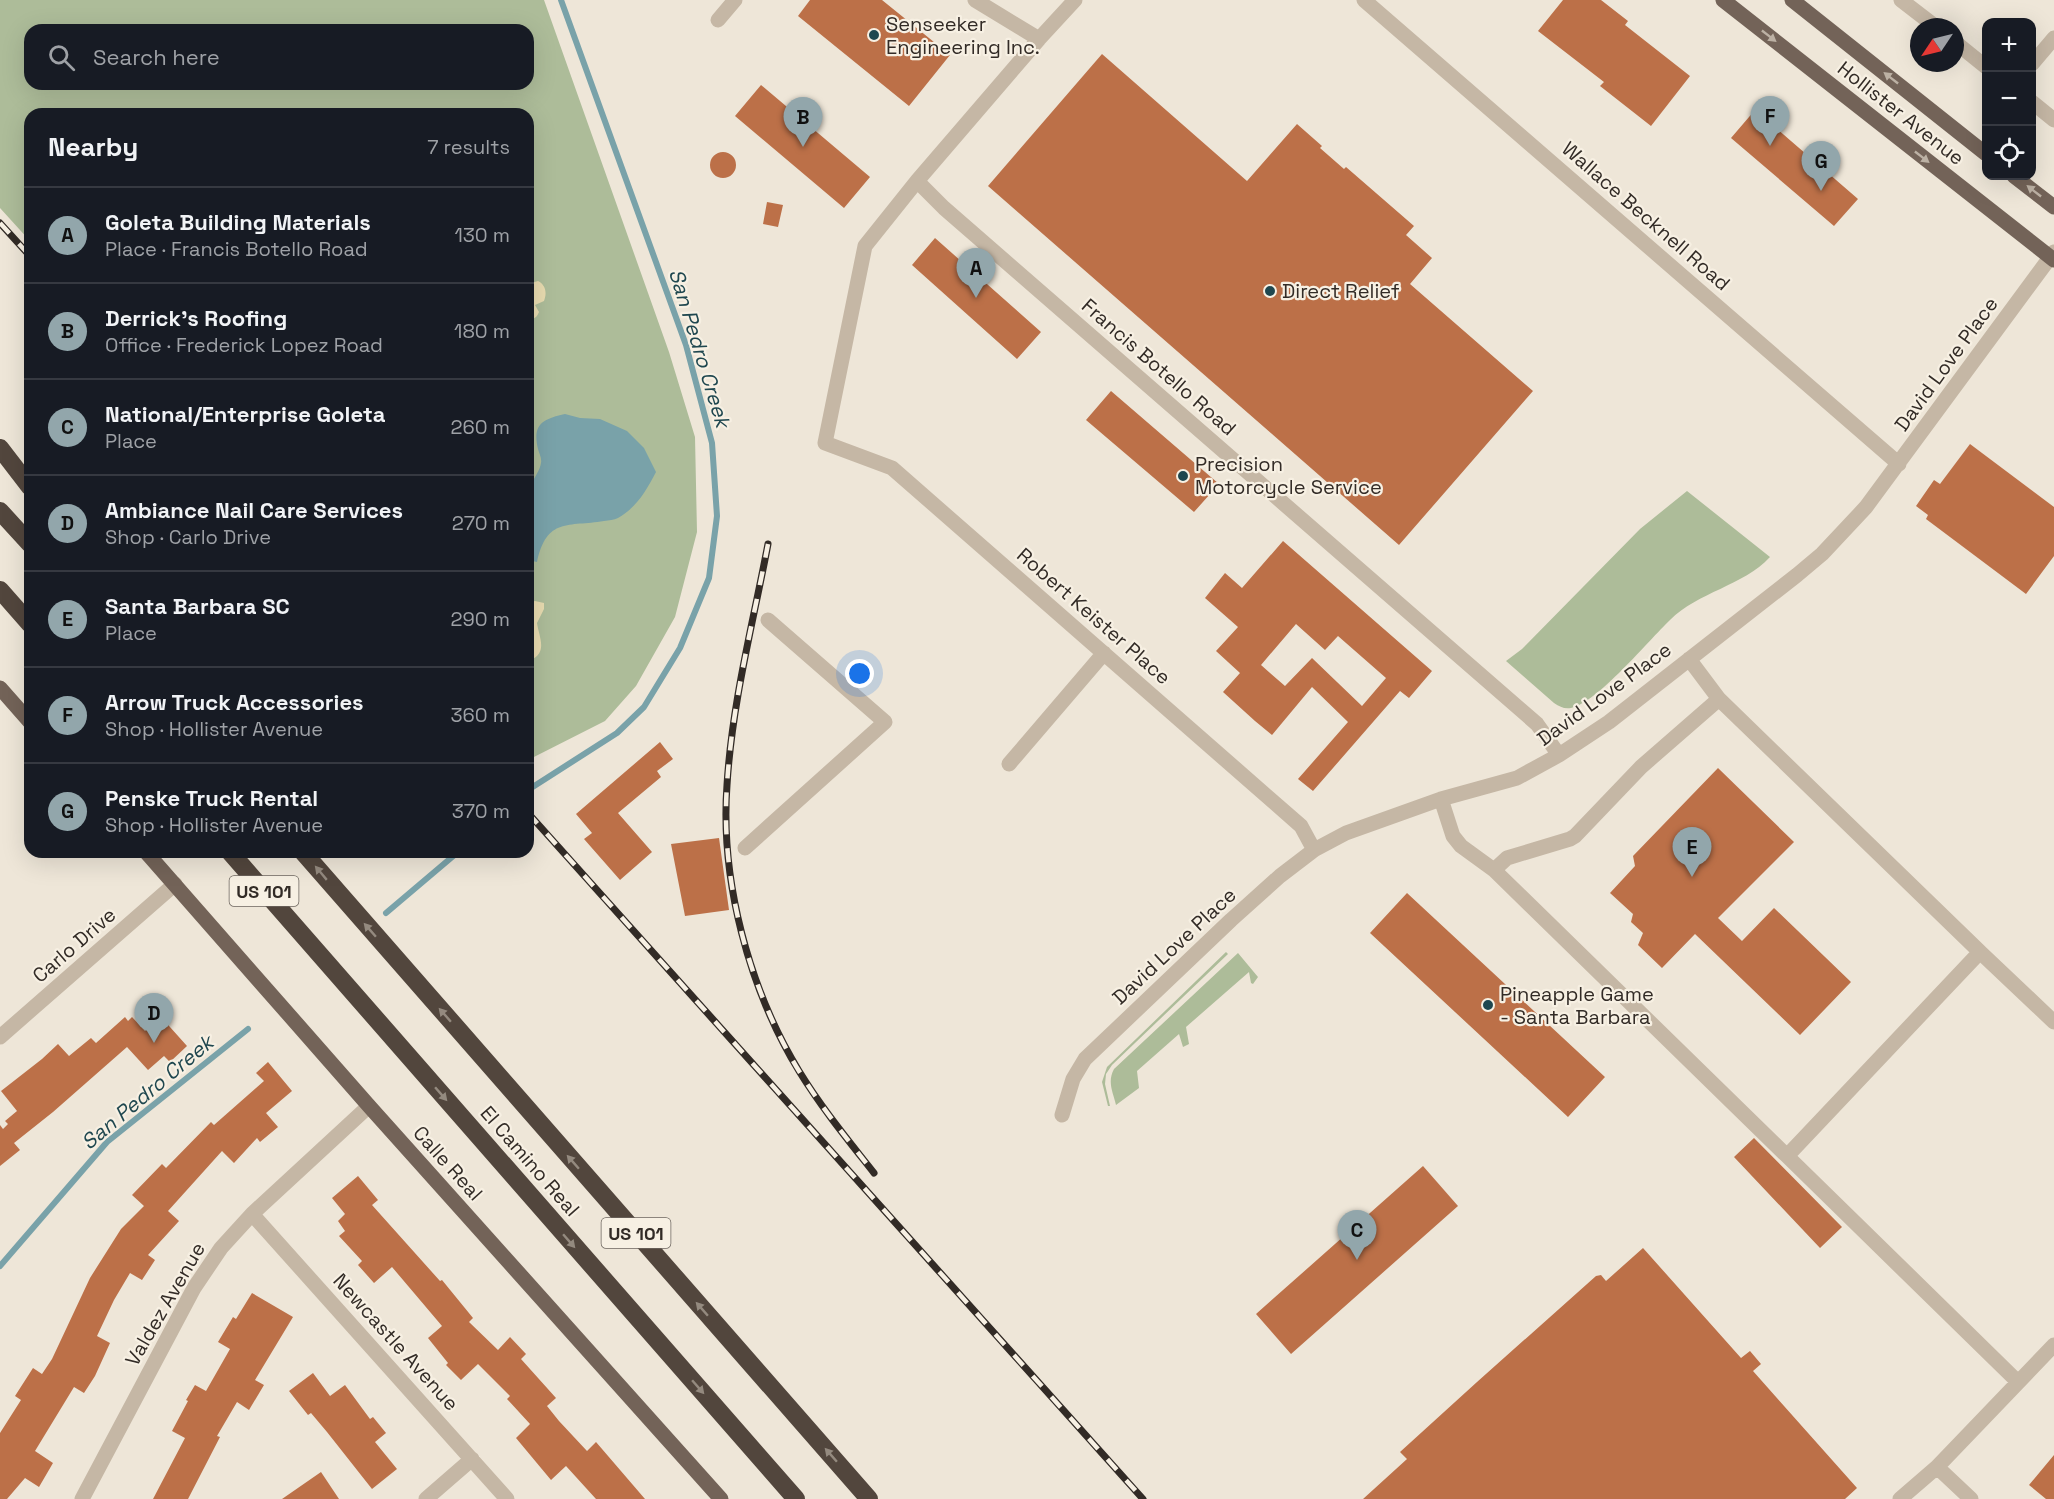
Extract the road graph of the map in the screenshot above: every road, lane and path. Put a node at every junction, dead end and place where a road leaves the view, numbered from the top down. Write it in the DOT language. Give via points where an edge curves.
graph roads {
  1 [pos="735,0"];
  2 [pos="975,0"];
  3 [pos="1075,0"];
  4 [pos="1364,0"];
  5 [pos="1723,0"];
  6 [pos="1792,0"];
  7 [pos="1901,0"];
  8 [pos="1924,18"];
  9 [pos="718,20"];
  10 [pos="2054,38"];
  11 [pos="1039,39"];
  12 [pos="1964,49"];
  13 [pos="2036,58"];
  14 [pos="1982,64"];
  15 [pos="2036,106"];
  16 [pos="2054,120"];
  17 [pos="1982,151"];
  18 [pos="2019,180"];
  19 [pos="917,181"];
  20 [pos="2054,207"];
  21 [pos="2053,256"];
  22 [pos="0,448"];
  23 [pos="1899,464"];
  24 [pos="24,479"];
  25 [pos="0,511"];
  26 [pos="24,537"];
  27 [pos="0,590"];
  28 [pos="24,617"];
  29 [pos="768,620"];
  30 [pos="1104,653"];
  31 [pos="1689,659"];
  32 [pos="0,688"];
  33 [pos="1719,699"];
  34 [pos="24,715"];
  35 [pos="1559,755"];
  36 [pos="1010,764"];
  37 [pos="1441,799"];
  38 [pos="745,848"];
  39 [pos="1314,850"];
  40 [pos="151,858"];
  41 [pos="235,858"];
  42 [pos="308,858"];
  43 [pos="1494,870"];
  44 [pos="175,884"];
  45 [pos="1980,952"];
  46 [pos="2054,1022"];
  47 [pos="0,1037"];
  48 [pos="369,1106"];
  49 [pos="1062,1115"];
  50 [pos="1787,1156"];
  51 [pos="252,1214"];
  52 [pos="2054,1345"];
  53 [pos="2018,1382"];
  54 [pos="472,1459"];
  55 [pos="1937,1467"];
  56 [pos="82,1499"];
  57 [pos="426,1499"];
  58 [pos="507,1499"];
  59 [pos="721,1499"];
  60 [pos="796,1499"];
  61 [pos="869,1499"];
  62 [pos="1900,1499"];
  63 [pos="1971,1499"];
  1 -- 9 [label="street"];
  2 -- 11 [label="street"];
  3 -- 11 [label="street"];
  4 -- 23 [label="street, Wallace Becknell Road"];
  5 -- 21 [label="main road, Hollister Avenue, one-way"];
  17 -- 6 [label="main road, Hollister Avenue, one-way"];
  7 -- 8 [label="street"];
  10 -- 13 [label="street"];
  11 -- 19 [label="street"];
  12 -- 14 [label="street"];
  15 -- 16 [label="street"];
  20 -- 18 [label="main road, one-way"];
  19 -- 30 [label="street, Robert Keister Place" via="865,246 825,443 892,468"];
  19 -- 35 [label="street, Francis Botello Road" via="1537,724"];
  21 -- 23 [label="street, David Love Place"];
  22 -- 24 [label="highway"];
  23 -- 31 [label="street, David Love Place" via="1822,554"];
  25 -- 26 [label="highway"];
  27 -- 28 [label="highway"];
  29 -- 38 [label="street" via="885,722"];
  30 -- 36 [label="street"];
  30 -- 39 [label="street, Robert Keister Place" via="1301,826"];
  31 -- 33 [label="street"];
  31 -- 35 [label="street, David Love Place" via="1609,722"];
  32 -- 34 [label="main road"];
  33 -- 43 [label="street" via="1641,767 1575,836 1508,858"];
  33 -- 45 [label="street"];
  35 -- 37 [label="street, David Love Place" via="1516,778"];
  37 -- 39 [label="street, David Love Place" via="1346,833"];
  37 -- 43 [label="street" via="1453,836"];
  39 -- 49 [label="street, David Love Place" via="1231,920 1085,1059 1073,1079"];
  40 -- 44 [label="main road, Calle Real"];
  41 -- 60 [label="highway, El Camino Real / US 101, one-way"];
  61 -- 42 [label="highway, El Camino Real / US 101, one-way"];
  43 -- 50 [label="street"];
  44 -- 47 [label="street, Carlo Drive"];
  44 -- 48 [label="main road, Calle Real"];
  45 -- 46 [label="street"];
  45 -- 50 [label="street"];
  48 -- 51 [label="street, Valdez Avenue"];
  48 -- 59 [label="main road, Calle Real"];
  50 -- 53 [label="street"];
  51 -- 54 [label="street, Newcastle Avenue"];
  51 -- 56 [label="street, Valdez Avenue" via="221,1248 194,1288"];
  52 -- 53 [label="street"];
  53 -- 55 [label="street"];
  54 -- 57 [label="street"];
  54 -- 58 [label="street, Newcastle Avenue"];
  55 -- 62 [label="street"];
  55 -- 63 [label="street"];
}
